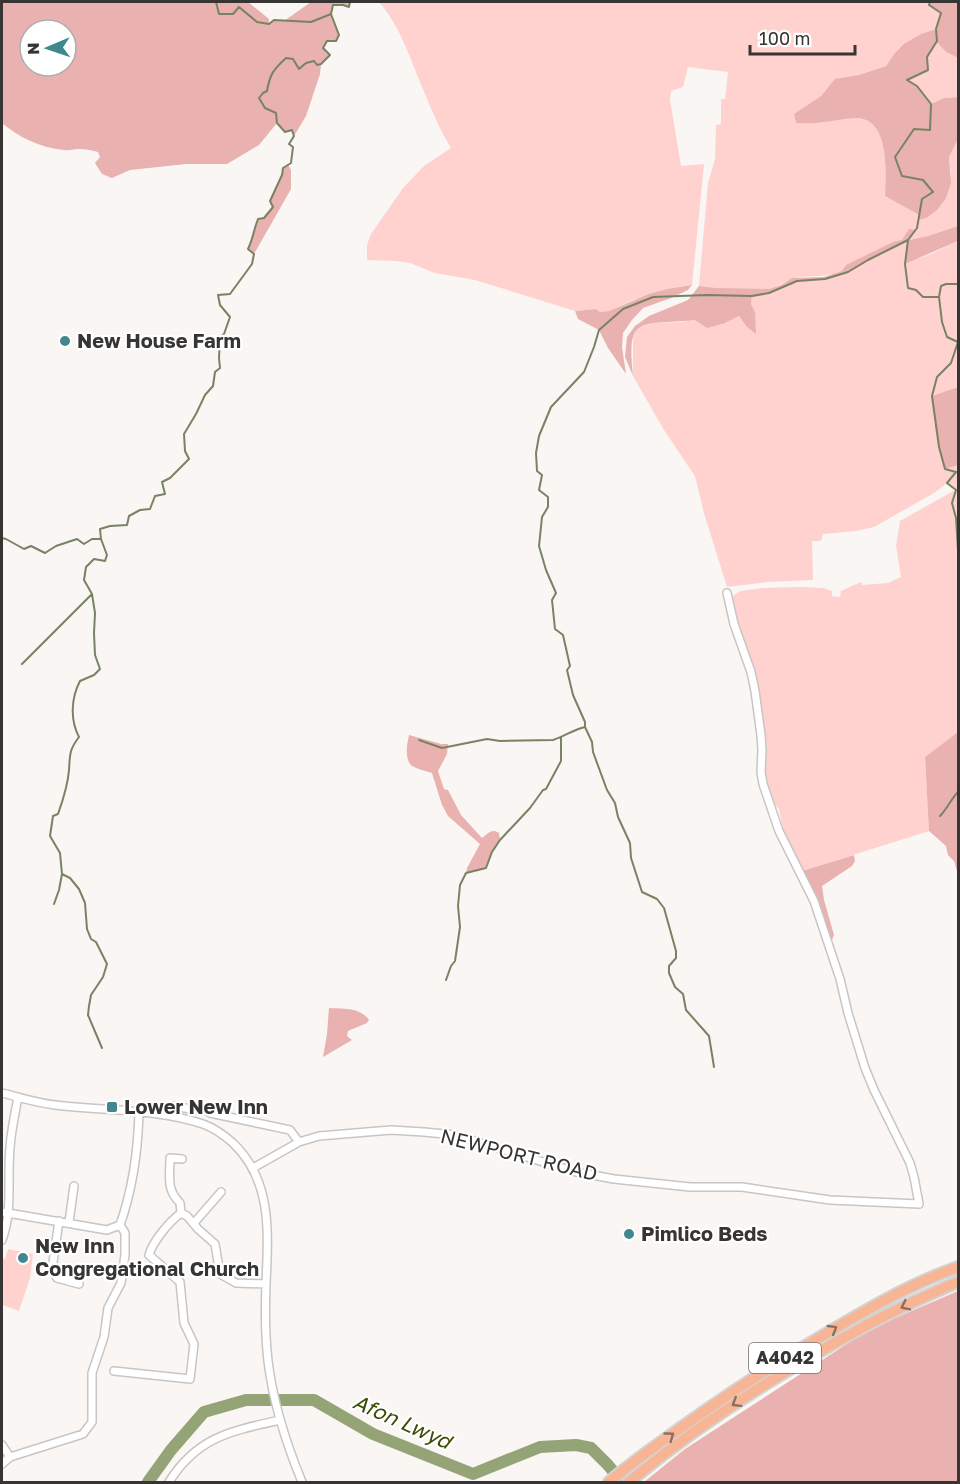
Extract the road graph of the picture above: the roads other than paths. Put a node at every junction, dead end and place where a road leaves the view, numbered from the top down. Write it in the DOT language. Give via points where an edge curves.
graph roads {
  1 [pos="727,593"];
  2 [pos="2,1093"];
  3 [pos="18,1097"];
  4 [pos="139,1112"];
  5 [pos="164,1115"];
  6 [pos="299,1142"];
  7 [pos="182,1159"];
  8 [pos="253,1168"];
  9 [pos="74,1186"];
  10 [pos="221,1192"];
  11 [pos="5,1213"];
  12 [pos="181,1213"];
  13 [pos="58,1221"];
  14 [pos="69,1222"];
  15 [pos="194,1223"];
  16 [pos="120,1225"];
  17 [pos="2,1240"];
  18 [pos="958,1266"];
  19 [pos="958,1282"];
  20 [pos="79,1284"];
  21 [pos="266,1284"];
  22 [pos="114,1371"];
  23 [pos="280,1420"];
  24 [pos="2,1445"];
  25 [pos="10,1456"];
  26 [pos="2,1464"];
  27 [pos="630,1481"];
  28 [pos="169,1482"];
  29 [pos="302,1482"];
  30 [pos="609,1482"];
  1 -- 6 [label="street, NEWPORT ROAD" via="755,691 763,784 779,831 814,901 865,1068 910,1163 920,1204 830,1200 742,1187 614,1179 576,1172 455,1135 391,1130 319,1136"];
  2 -- 3 [label="street"];
  3 -- 4 [label="street" via="53,1105"];
  3 -- 11 [label="street"];
  4 -- 5 [label="street"];
  4 -- 16 [label="street" via="136,1162"];
  5 -- 6 [label="street" via="172,1106 206,1112 290,1130"];
  5 -- 8 [label="street" via="205,1124 237,1147"];
  6 -- 8 [label="street, NEWPORT ROAD"];
  7 -- 12 [label="street" via="170,1158 170,1187"];
  8 -- 21 [label="street" via="267,1223"];
  9 -- 14 [label="street"];
  10 -- 15 [label="street"];
  11 -- 13 [label="street"];
  11 -- 17 [label="street"];
  12 -- 15 [label="street"];
  12 -- 22 [label="street" via="151,1246 149,1255 180,1282 184,1323 194,1344 190,1379"];
  13 -- 14 [label="street"];
  13 -- 20 [label="street" via="52,1269 57,1278"];
  14 -- 16 [label="street" via="107,1230"];
  15 -- 21 [label="street" via="214,1244 220,1274 236,1284"];
  16 -- 25 [label="street" via="125,1233 125,1255 121,1283 108,1308 104,1337 92,1373 92,1422 83,1434"];
  30 -- 18 [label="highway, A4042, one-way" via="723,1397 785,1358 856,1316"];
  19 -- 27 [label="highway, A4042, one-way" via="867,1325 794,1368 730,1407"];
  21 -- 23 [label="street" via="266,1334"];
  23 -- 28 [label="street" via="208,1442 187,1457"];
  23 -- 29 [label="street"];
  24 -- 25 [label="street"];
  25 -- 26 [label="street"];
}
